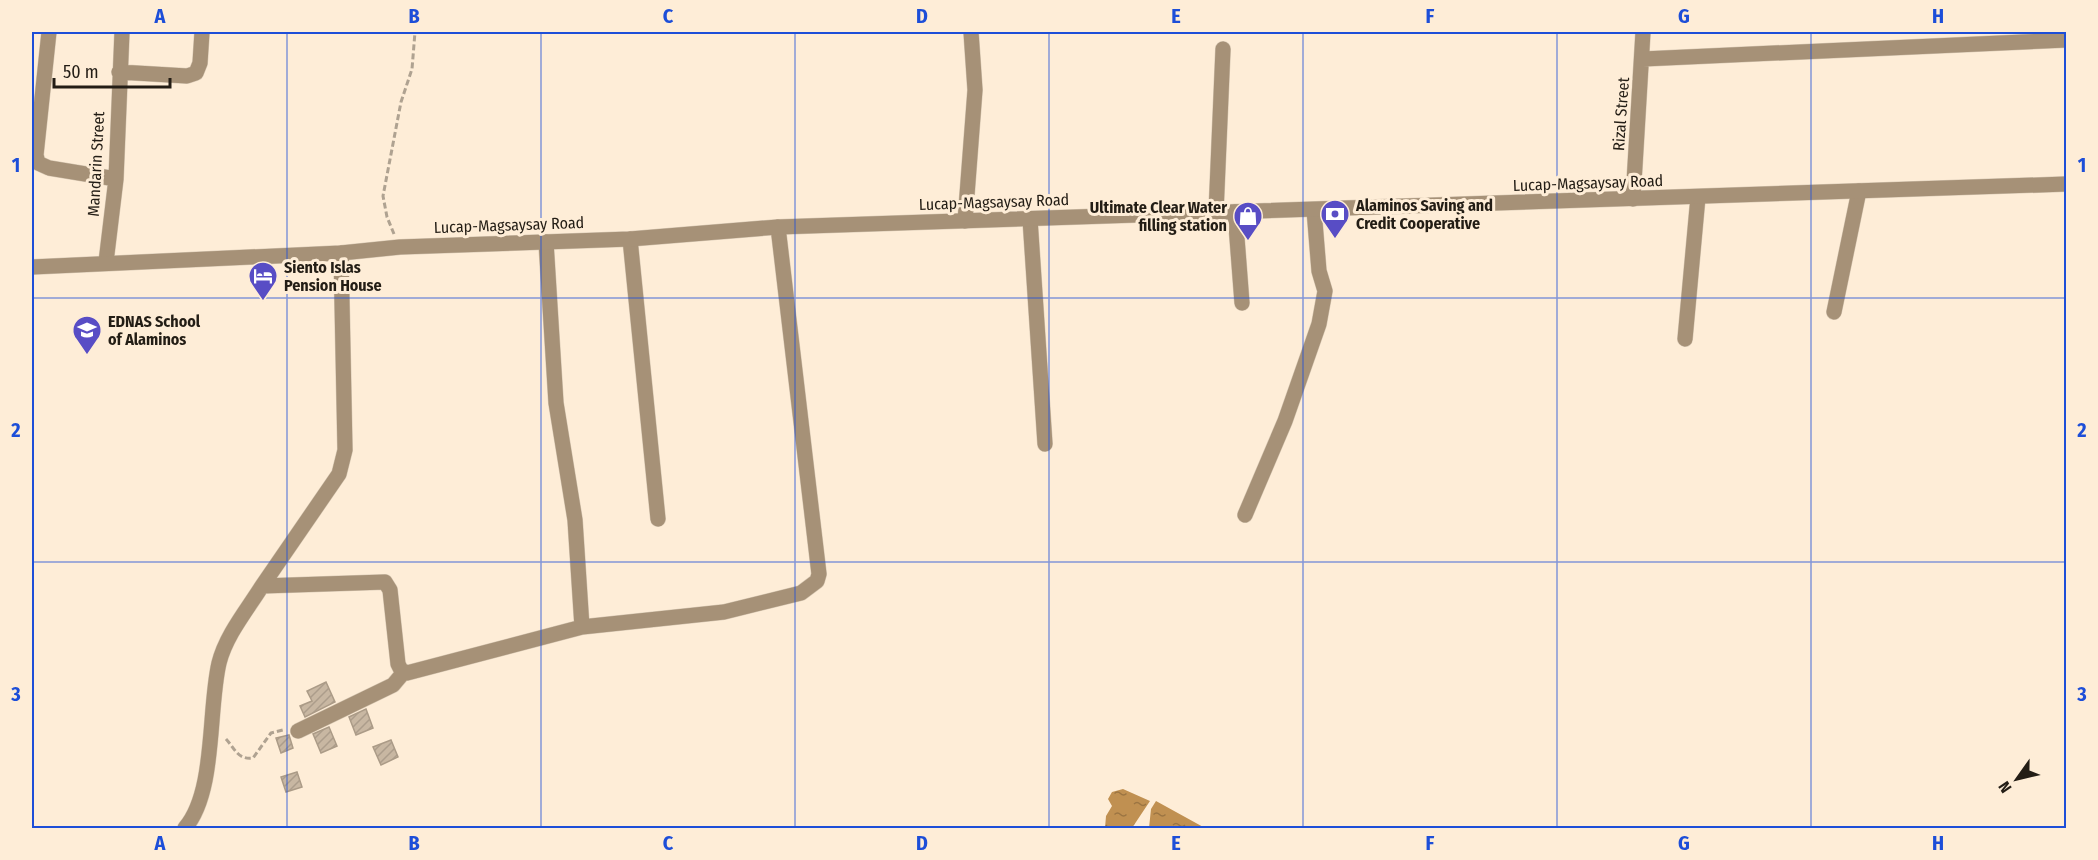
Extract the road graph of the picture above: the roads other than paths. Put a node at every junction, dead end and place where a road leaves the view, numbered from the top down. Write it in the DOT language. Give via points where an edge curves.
graph roads {
  1 [pos="49,32"];
  2 [pos="122,32"];
  3 [pos="202,32"];
  4 [pos="971,32"];
  5 [pos="1643,32"];
  6 [pos="2067,40"];
  7 [pos="1223,49"];
  8 [pos="1643,59"];
  9 [pos="119,72"];
  10 [pos="116,179"];
  11 [pos="2067,184"];
  12 [pos="1859,191"];
  13 [pos="1698,197"];
  14 [pos="1634,199"];
  15 [pos="1314,210"];
  16 [pos="1235,212"];
  17 [pos="1216,213"];
  18 [pos="1030,219"];
  19 [pos="965,221"];
  20 [pos="778,227"];
  21 [pos="630,239"];
  22 [pos="546,242"];
  23 [pos="341,254"];
  24 [pos="106,262"];
  25 [pos="32,267"];
  26 [pos="1242,303"];
  27 [pos="1834,312"];
  28 [pos="1685,339"];
  29 [pos="1045,444"];
  30 [pos="1245,515"];
  31 [pos="658,519"];
  32 [pos="262,586"];
  33 [pos="582,627"];
  34 [pos="404,672"];
  35 [pos="298,731"];
  36 [pos="184,828"];
  1 -- 10 [label="street" via="38,163"];
  2 -- 9 [label="street, Mandarin Street"];
  3 -- 9 [label="street" via="196,73"];
  4 -- 19 [label="street" via="975,90"];
  5 -- 8 [label="street, Rizal Street"];
  6 -- 8 [label="street"];
  7 -- 17 [label="street"];
  8 -- 14 [label="street, Rizal Street"];
  9 -- 10 [label="street, Mandarin Street"];
  10 -- 24 [label="street, Mandarin Street"];
  11 -- 12 [label="street, Lucap-Magsaysay Road"];
  12 -- 13 [label="street, Lucap-Magsaysay Road"];
  12 -- 27 [label="street"];
  13 -- 14 [label="street, Lucap-Magsaysay Road"];
  13 -- 28 [label="street"];
  14 -- 15 [label="street, Lucap-Magsaysay Road"];
  15 -- 16 [label="street, Lucap-Magsaysay Road"];
  15 -- 30 [label="street" via="1319,271 1325,291 1319,324 1285,421"];
  16 -- 17 [label="street, Lucap-Magsaysay Road"];
  16 -- 26 [label="street"];
  17 -- 18 [label="street, Lucap-Magsaysay Road"];
  18 -- 19 [label="street, Lucap-Magsaysay Road"];
  18 -- 29 [label="street"];
  19 -- 20 [label="street, Lucap-Magsaysay Road"];
  20 -- 21 [label="street, Lucap-Magsaysay Road"];
  20 -- 33 [label="street" via="817,580 801,593 723,612"];
  21 -- 22 [label="street, Lucap-Magsaysay Road"];
  21 -- 31 [label="street"];
  22 -- 23 [label="street, Lucap-Magsaysay Road" via="400,247"];
  22 -- 33 [label="street" via="556,403 575,520"];
  23 -- 24 [label="street, Lucap-Magsaysay Road"];
  23 -- 32 [label="street" via="343,464"];
  24 -- 25 [label="street, Lucap-Magsaysay Road"];
  32 -- 34 [label="street" via="387,583 398,664"];
  32 -- 36 [label="street" via="222,651 202,799"];
  33 -- 34 [label="street"];
  34 -- 35 [label="street" via="393,685"];
}
